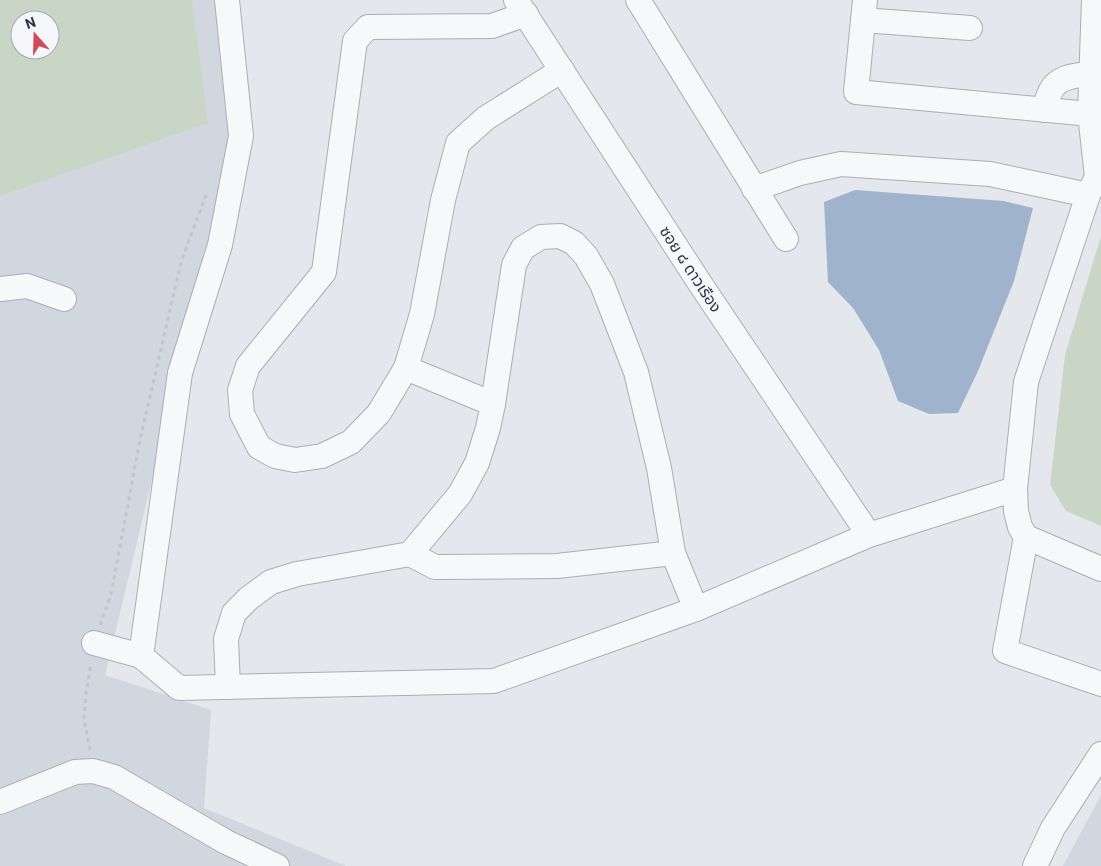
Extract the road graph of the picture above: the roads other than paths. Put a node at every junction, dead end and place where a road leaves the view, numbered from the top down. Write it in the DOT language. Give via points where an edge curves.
graph roads {
  1 [pos="227,0"];
  2 [pos="638,0"];
  3 [pos="1094,0"];
  4 [pos="521,7"];
  5 [pos="864,10"];
  6 [pos="970,28"];
  7 [pos="562,70"];
  8 [pos="1091,74"];
  9 [pos="1045,110"];
  10 [pos="1095,115"];
  11 [pos="1095,180"];
  12 [pos="754,189"];
  13 [pos="786,239"];
  14 [pos="0,289"];
  15 [pos="64,299"];
  16 [pos="406,368"];
  17 [pos="493,404"];
  18 [pos="1015,489"];
  19 [pos="869,535"];
  20 [pos="1026,537"];
  21 [pos="673,553"];
  22 [pos="410,554"];
  23 [pos="1101,569"];
  24 [pos="696,609"];
  25 [pos="94,643"];
  26 [pos="141,656"];
  27 [pos="1101,684"];
  28 [pos="228,688"];
  29 [pos="1101,754"];
  30 [pos="0,802"];
  31 [pos="277,866"];
  32 [pos="1035,866"];
  1 -- 26 [label="street" via="241,136 220,245 180,373"];
  2 -- 12 [label="street"];
  3 -- 8 [label="street"];
  4 -- 7 [label="street, ซอย ๘ ดาวเรือง"];
  4 -- 16 [label="street" via="492,26 368,27 355,41 324,272 248,366 240,390 242,414 259,447 275,456 295,460 322,456 351,442 379,413"];
  5 -- 6 [label="street"];
  5 -- 9 [label="street" via="856,92"];
  7 -- 16 [label="street" via="486,118 458,143 443,200 422,314"];
  7 -- 19 [label="street, ซอย ๘ ดาวเรือง"];
  8 -- 9 [label="street" via="1059,80 1047,96"];
  8 -- 10 [label="street"];
  9 -- 10 [label="street"];
  10 -- 11 [label="street"];
  11 -- 12 [label="street" via="841,164 800,173"];
  11 -- 18 [label="street" via="1026,382"];
  12 -- 13 [label="street"];
  14 -- 15 [label="street" via="26,286"];
  16 -- 17 [label="street"];
  17 -- 21 [label="street" via="514,264 523,248 541,237 560,236 574,243 586,256 602,284 636,372"];
  17 -- 22 [label="street" via="477,463 460,494"];
  18 -- 19 [label="street"];
  18 -- 20 [label="street" via="1016,512"];
  19 -- 24 [label="street"];
  20 -- 23 [label="street"];
  20 -- 27 [label="street" via="1005,652"];
  21 -- 22 [label="street" via="556,566 435,567"];
  21 -- 24 [label="street"];
  22 -- 28 [label="street" via="297,574 271,582 249,598 234,613 226,639"];
  24 -- 28 [label="street" via="494,681"];
  25 -- 26 [label="street"];
  26 -- 28 [label="street" via="179,688"];
  29 -- 32 [label="street" via="1053,828"];
  30 -- 31 [label="street" via="75,772 93,771 114,777 226,842"];
}
